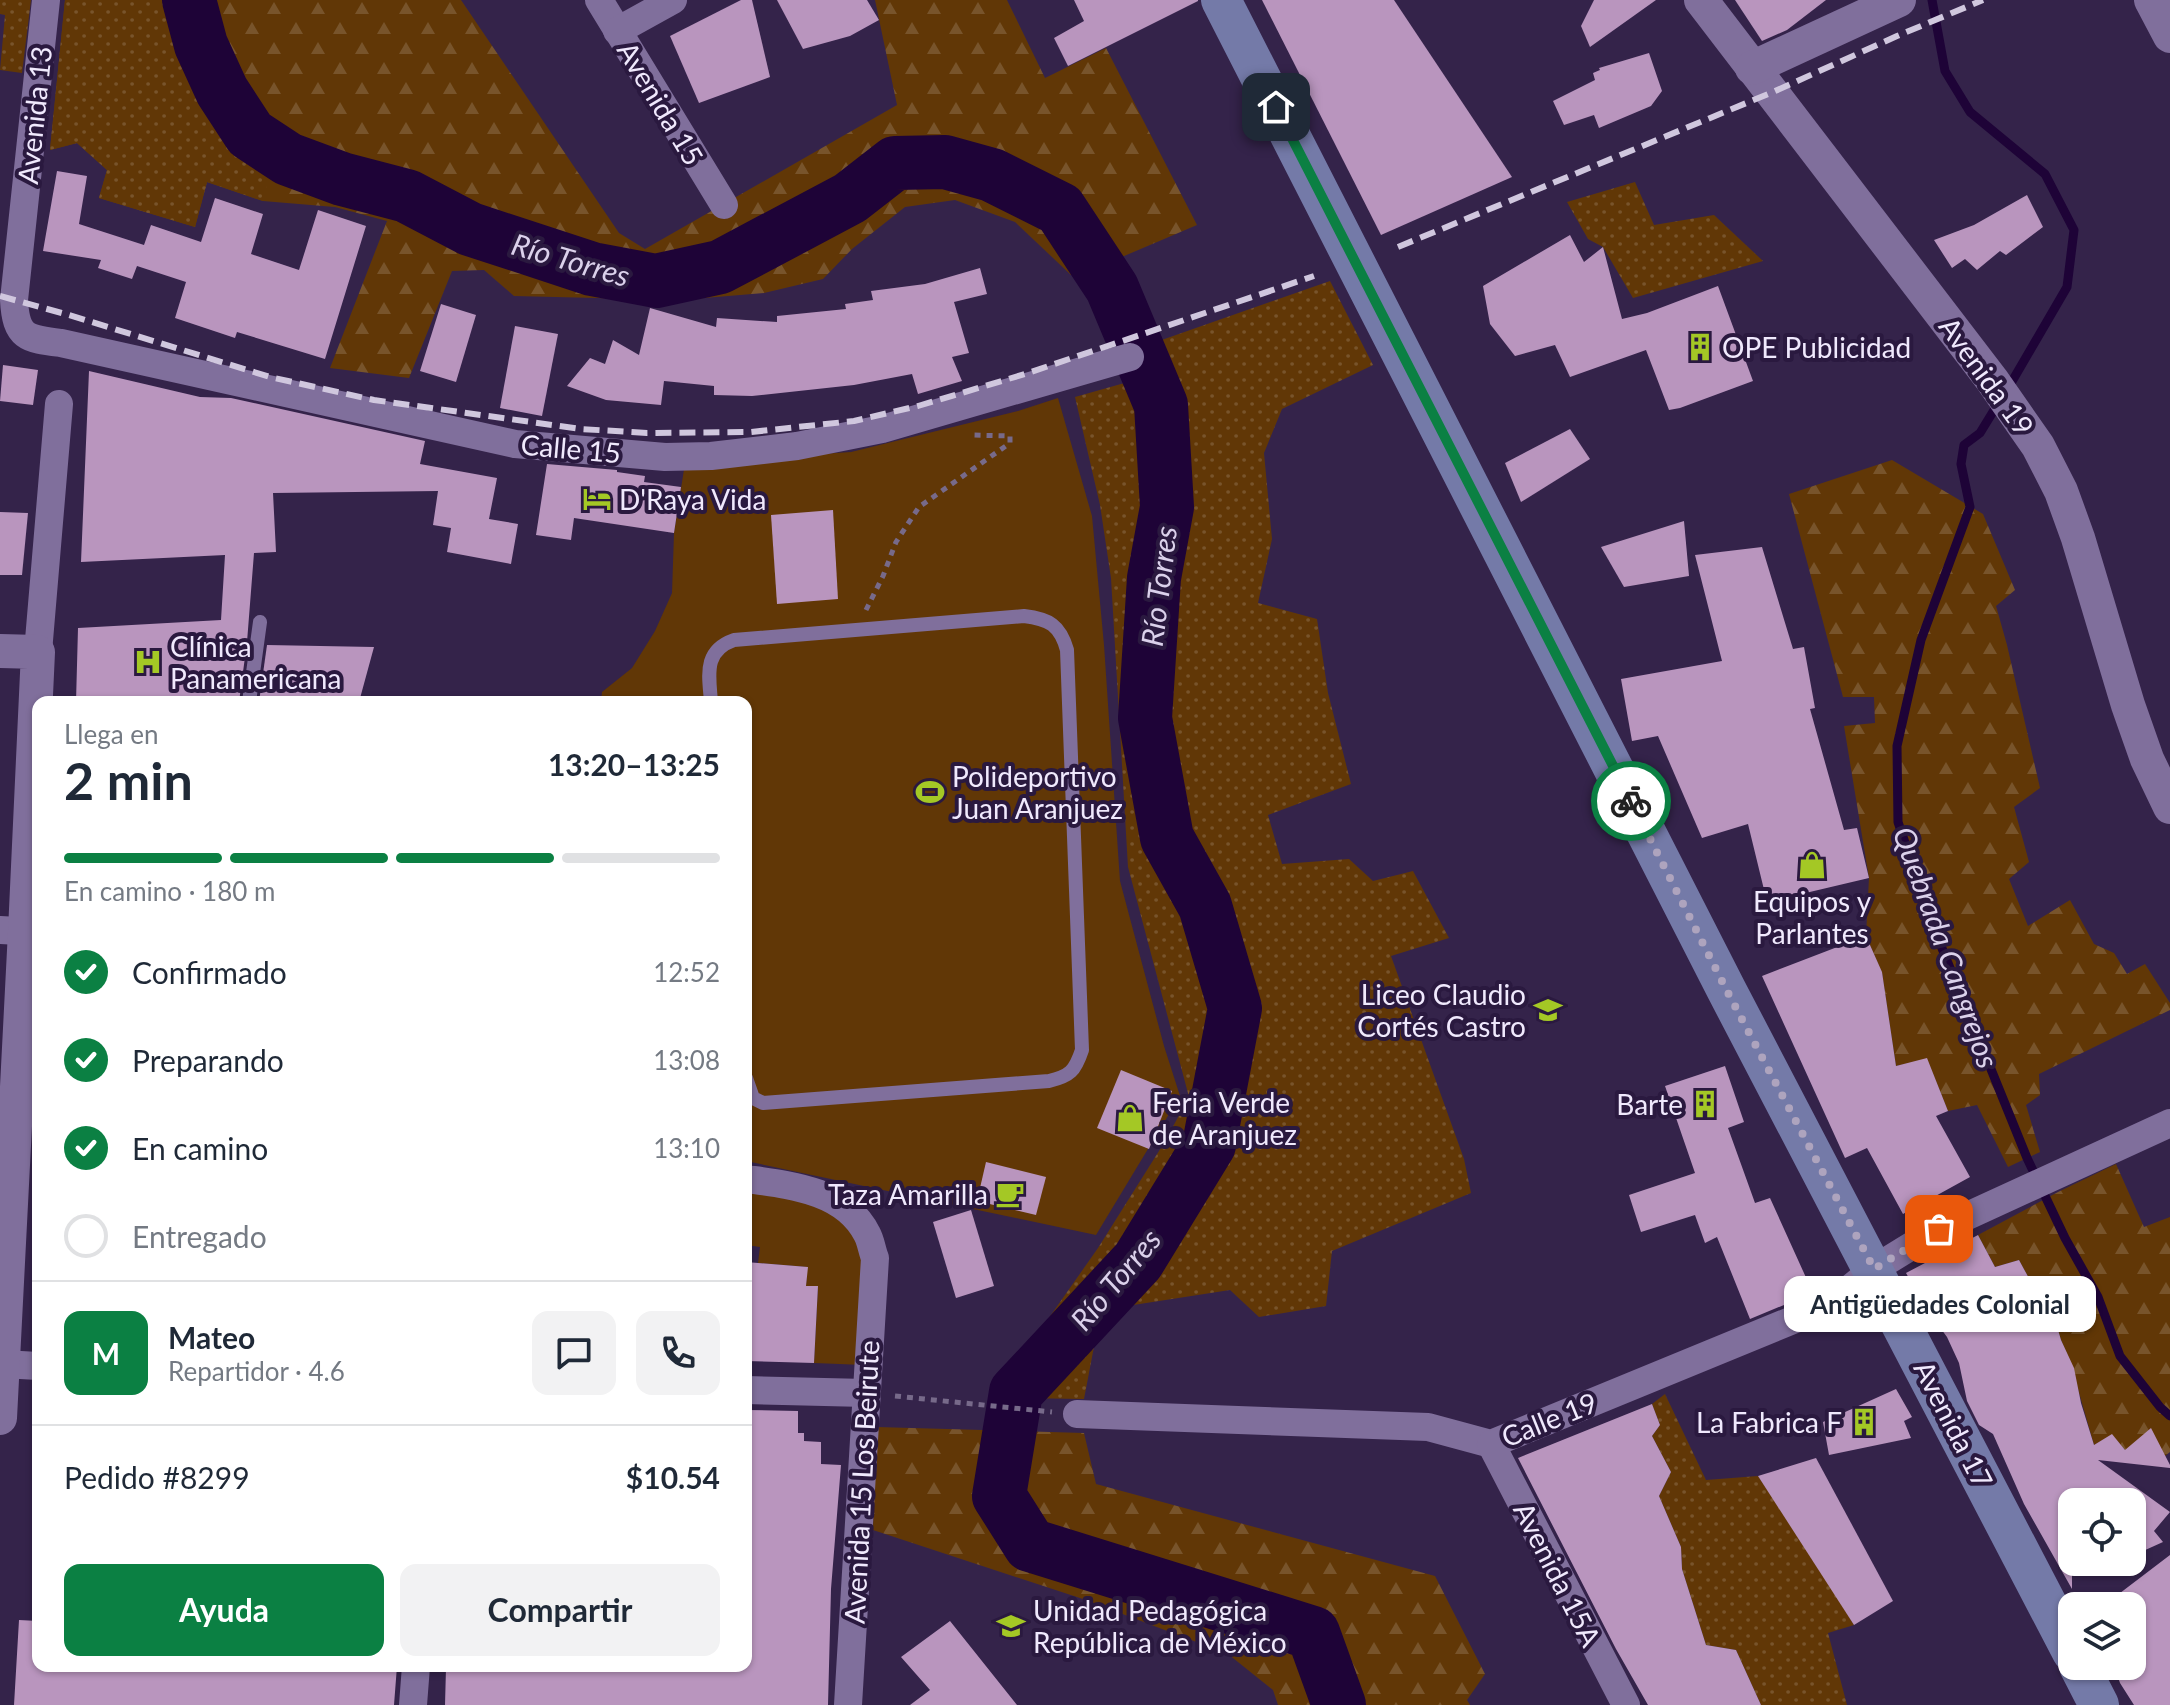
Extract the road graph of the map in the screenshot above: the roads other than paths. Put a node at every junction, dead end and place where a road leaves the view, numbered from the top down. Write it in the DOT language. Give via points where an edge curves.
graph roads {
  1 [pos="46,0"];
  2 [pos="599,0"];
  3 [pos="673,0"];
  4 [pos="1221,0"];
  5 [pos="1701,0"];
  6 [pos="2151,0"];
  7 [pos="1889,3"];
  8 [pos="617,31"];
  9 [pos="2170,36"];
  10 [pos="1752,68"];
  11 [pos="724,205"];
  12 [pos="8,282"];
  13 [pos="17,325"];
  14 [pos="1130,357"];
  15 [pos="59,404"];
  16 [pos="260,622"];
  17 [pos="0,651"];
  18 [pos="38,652"];
  19 [pos="37,696"];
  20 [pos="250,696"];
  21 [pos="711,696"];
  22 [pos="32,785"];
  23 [pos="2170,807"];
  24 [pos="21,931"];
  25 [pos="752,1095"];
  26 [pos="2170,1123"];
  27 [pos="752,1180"];
  28 [pos="1874,1269"];
  29 [pos="2,1364"];
  30 [pos="32,1366"];
  31 [pos="752,1390"];
  32 [pos="866,1393"];
  33 [pos="1077,1414"];
  34 [pos="0,1418"];
  35 [pos="1491,1444"];
  36 [pos="2058,1625"];
  37 [pos="416,1672"];
  38 [pos="2086,1680"];
  39 [pos="413,1705"];
  40 [pos="848,1705"];
  41 [pos="1626,1705"];
  42 [pos="2099,1705"];
  1 -- 12 [label="street, Avenida 13"];
  2 -- 8 [label="street, Avenida 15"];
  3 -- 8 [label="street"];
  4 -- 28 [label="main road, Avenida 17"];
  5 -- 10 [label="street, Avenida 19"];
  6 -- 9 [label="street"];
  7 -- 10 [label="street"];
  8 -- 11 [label="street, Avenida 15"];
  10 -- 23 [label="street, Avenida 19" via="2038,446 2061,491 2147,759"];
  12 -- 13 [label="street, Avenida 13"];
  13 -- 14 [label="street, Calle 15" via="34,340 515,444 665,457 797,446 882,429"];
  15 -- 18 [label="street"];
  16 -- 20 [label="lane"];
  17 -- 18 [label="street"];
  18 -- 19 [label="street"];
  21 -- 25 [label="lane" via="714,653 734,640 1024,616 1055,626 1067,650 1082,1050 1076,1067 1049,1081 763,1103"];
  22 -- 24 [label="street"];
  24 -- 29 [label="street"];
  26 -- 28 [label="street, Calle 19" via="1930,1234"];
  27 -- 32 [label="street, Avenida 15 Los Beirute" via="822,1195 850,1210 868,1235 875,1258"];
  28 -- 35 [label="street, Calle 19" via="1822,1308"];
  28 -- 36 [label="main road, Avenida 17"];
  29 -- 30 [label="street"];
  29 -- 34 [label="street"];
  31 -- 32 [label="street"];
  32 -- 40 [label="street, Avenida 15 Los Beirute"];
  33 -- 35 [label="street, Calle 19" via="1428,1427"];
  35 -- 41 [label="street, Avenida 15A"];
  37 -- 39 [label="street"];
  38 -- 42 [label="main road"];
}
